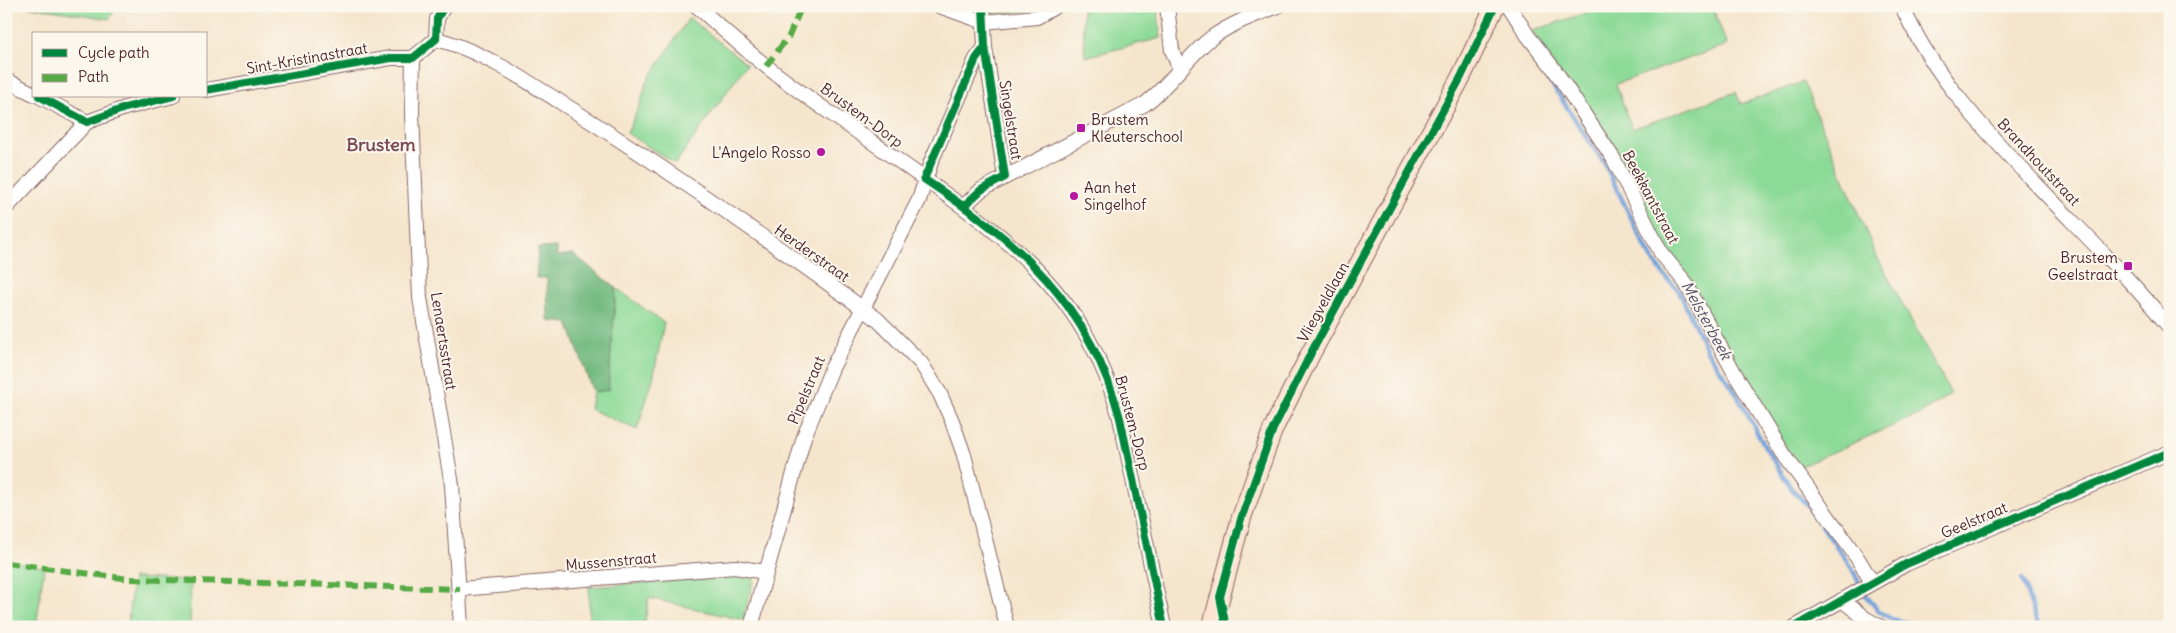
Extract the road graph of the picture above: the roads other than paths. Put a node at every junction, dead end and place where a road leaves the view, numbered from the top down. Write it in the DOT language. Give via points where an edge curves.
graph roads {
  1 [pos="444,6"];
  2 [pos="697,6"];
  3 [pos="939,6"];
  4 [pos="983,6"];
  5 [pos="1056,6"];
  6 [pos="1168,6"];
  7 [pos="1278,6"];
  8 [pos="1495,6"];
  9 [pos="1509,6"];
  10 [pos="1902,6"];
  11 [pos="984,22"];
  12 [pos="436,39"];
  13 [pos="985,47"];
  14 [pos="413,58"];
  15 [pos="1180,70"];
  16 [pos="6,80"];
  17 [pos="208,90"];
  18 [pos="32,93"];
  19 [pos="43,98"];
  20 [pos="164,98"];
  21 [pos="87,122"];
  22 [pos="1006,177"];
  23 [pos="924,179"];
  24 [pos="964,206"];
  25 [pos="6,208"];
  26 [pos="863,309"];
  27 [pos="2170,328"];
  28 [pos="2170,452"];
  29 [pos="765,572"];
  30 [pos="1864,587"];
  31 [pos="460,589"];
  32 [pos="1842,600"];
  33 [pos="461,627"];
  34 [pos="751,627"];
  35 [pos="1007,627"];
  36 [pos="1164,627"];
  37 [pos="1212,627"];
  38 [pos="1795,627"];
  39 [pos="1881,627"];
  1 -- 12 [label="street" via="437,19"];
  2 -- 23 [label="street, Brustem-Dorp" via="766,66"];
  3 -- 11 [label="street"];
  4 -- 11 [label="street, Singelstraat"];
  5 -- 11 [label="street" via="1037,16"];
  6 -- 15 [label="street" via="1172,50"];
  7 -- 15 [label="street, Singelstraat" via="1228,26 1210,39"];
  8 -- 37 [label="main road, Vliegveldlaan" via="1461,77 1310,353 1273,429 1241,519"];
  9 -- 30 [label="street, Beekkantstraat" via="1613,158 1661,253 1685,282 1735,374 1783,452 1858,559"];
  10 -- 27 [label="street, Brandhoutstraat" via="1926,51 1976,118 2135,286"];
  11 -- 13 [label="street, Singelstraat"];
  12 -- 14 [label="street"];
  12 -- 26 [label="street, Herderstraat" via="517,75 653,160"];
  13 -- 22 [label="street, Singelstraat"];
  13 -- 23 [label="street" via="976,59"];
  14 -- 17 [label="street, Sint-Kristinastraat" via="391,58"];
  14 -- 31 [label="street, Lenaertsstraat" via="412,114 420,298 452,485"];
  15 -- 22 [label="street, Singelstraat" via="1145,104"];
  16 -- 18 [label="street"];
  19 -- 21 [label="street"];
  20 -- 21 [label="street"];
  21 -- 25 [label="street"];
  22 -- 24 [label="street, Singelstraat" via="981,190"];
  23 -- 24 [label="street, Brustem-Dorp"];
  23 -- 26 [label="street, Pipelstraat" via="919,200"];
  24 -- 36 [label="street, Brustem-Dorp" via="1025,257 1057,290 1082,324 1111,385"];
  26 -- 29 [label="street, Pipelstraat" via="832,368 804,437"];
  26 -- 35 [label="street, Herderstraat" via="906,347 940,394 964,454"];
  28 -- 30 [label="street, Geelstraat" via="1906,564"];
  29 -- 31 [label="street, Mussenstraat" via="735,567"];
  29 -- 34 [label="street, Pipelstraat"];
  30 -- 32 [label="street, Geelstraat"];
  31 -- 33 [label="street, Lenaertsstraat"];
  32 -- 38 [label="street, Geelstraat"];
  32 -- 39 [label="street"];
}
